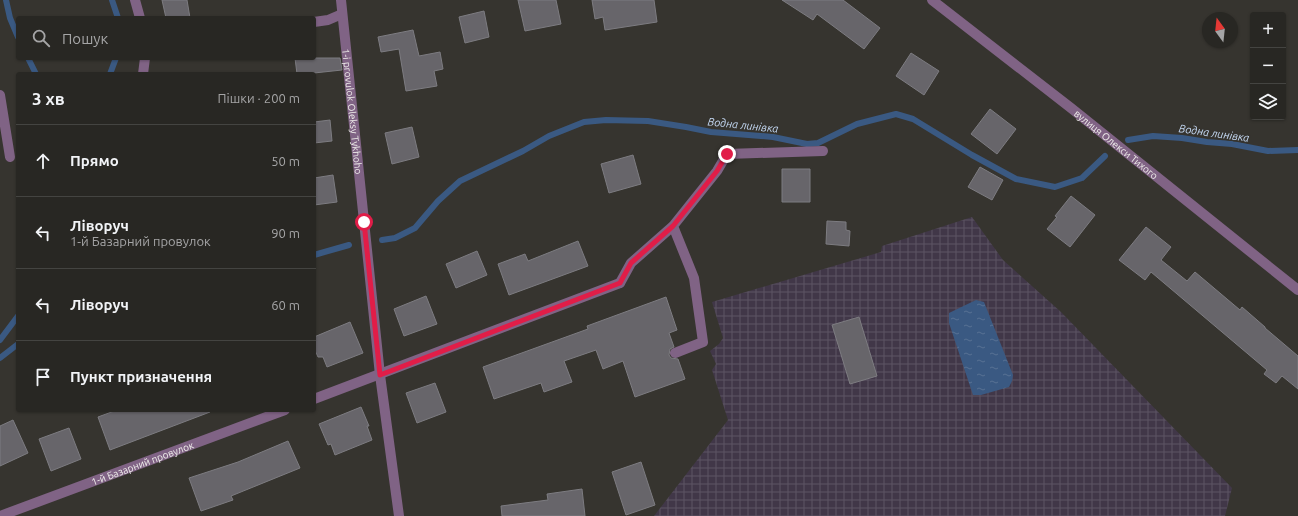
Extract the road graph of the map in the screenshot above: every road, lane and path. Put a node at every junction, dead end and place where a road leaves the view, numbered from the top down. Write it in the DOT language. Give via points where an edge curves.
graph roads {
  1 [pos="135,0"];
  2 [pos="341,0"];
  3 [pos="932,0"];
  4 [pos="342,14"];
  5 [pos="139,16"];
  6 [pos="316,22"];
  7 [pos="145,60"];
  8 [pos="143,72"];
  9 [pos="0,95"];
  10 [pos="823,151"];
  11 [pos="10,157"];
  12 [pos="673,226"];
  13 [pos="1298,290"];
  14 [pos="675,353"];
  15 [pos="380,375"];
  16 [pos="316,398"];
  17 [pos="280,412"];
  18 [pos="0,516"];
  19 [pos="399,516"];
  1 -- 5 [label="street"];
  2 -- 4 [label="street, 1-i provulok Oleksy Tykhoho"];
  3 -- 13 [label="street, вулиця Олекси Тихого"];
  4 -- 6 [label="street"];
  4 -- 15 [label="street, 1-i provulok Oleksy Tykhoho"];
  7 -- 8 [label="street"];
  9 -- 11 [label="street"];
  10 -- 12 [label="street" via="727,154 717,171"];
  12 -- 14 [label="street" via="694,278 703,342"];
  12 -- 15 [label="street" via="631,263 620,283"];
  15 -- 16 [label="street"];
  15 -- 19 [label="street, 1-i provulok Oleksy Tykhoho"];
  17 -- 18 [label="street, 1-й Базарний провулок"];
}
